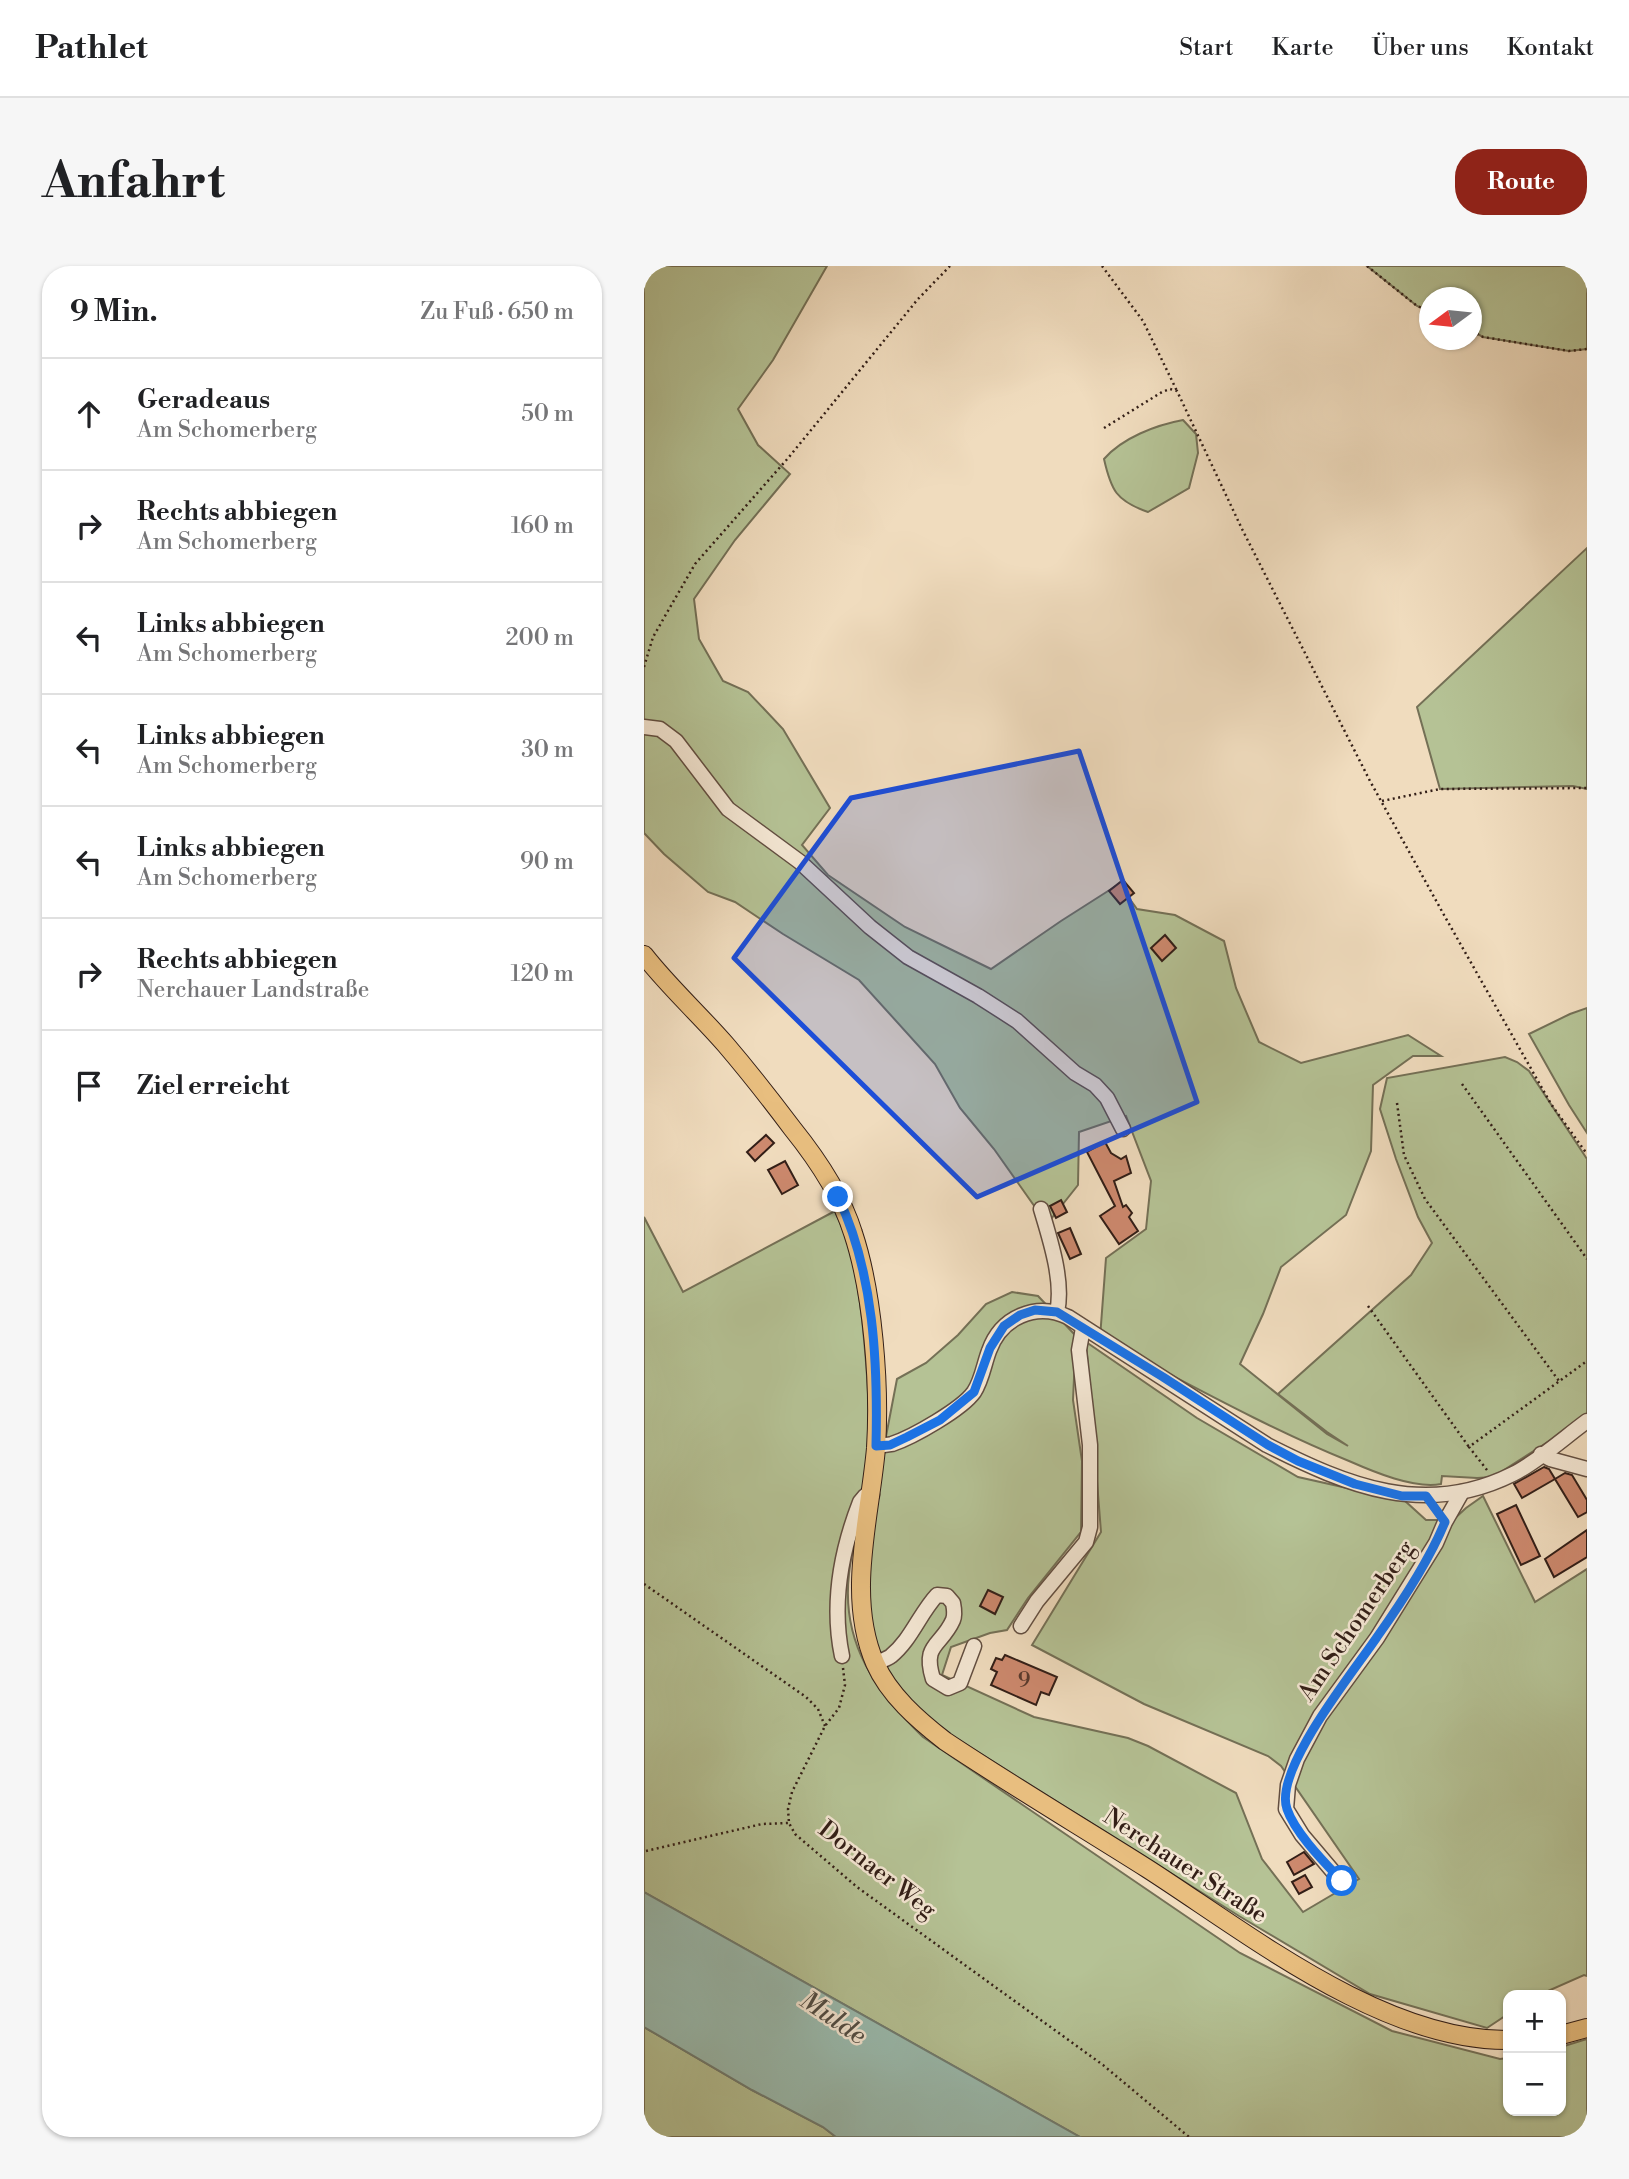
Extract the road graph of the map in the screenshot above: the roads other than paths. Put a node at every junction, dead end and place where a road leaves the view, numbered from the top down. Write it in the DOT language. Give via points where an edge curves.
graph roads {
  1 [pos="644,727"];
  2 [pos="644,955"];
  3 [pos="1123,1129"];
  4 [pos="1041,1209"];
  5 [pos="1057,1312"];
  6 [pos="1083,1328"];
  7 [pos="1587,1421"];
  8 [pos="876,1446"];
  9 [pos="1541,1454"];
  10 [pos="1587,1469"];
  11 [pos="1462,1492"];
  12 [pos="872,1495"];
  13 [pos="1436,1509"];
  14 [pos="1021,1626"];
  15 [pos="974,1646"];
  16 [pos="842,1656"];
  17 [pos="875,1664"];
  18 [pos="1342,1881"];
  19 [pos="1587,2028"];
  20 [pos="1566,2034"];
  21 [pos="1503,2040"];
  1 -- 3 [label="street" via="660,729 676,741 728,809 800,863 908,957 1017,1021 1075,1073 1096,1084"];
  2 -- 8 [label="main road, Nerchauer Straße" via="811,1151 846,1214 859,1251 868,1304"];
  4 -- 5 [label="street" via="1059,1283"];
  5 -- 6 [label="street"];
  5 -- 8 [label="street" via="1035,1310 1004,1326 990,1348 974,1392 940,1420 890,1445"];
  6 -- 13 [label="street" via="1298,1461"];
  6 -- 14 [label="street" via="1079,1350 1090,1445 1090,1527 1086,1542"];
  7 -- 9 [label="street"];
  8 -- 12 [label="main road, Nerchauer Straße"];
  9 -- 10 [label="street"];
  9 -- 11 [label="street" via="1516,1473 1484,1488"];
  11 -- 13 [label="street, Am Schomerberg"];
  11 -- 13 [label="street" via="1445,1496"];
  12 -- 16 [label="street" via="860,1502 841,1562 837,1622"];
  12 -- 17 [label="main road, Nerchauer Straße" via="860,1594 864,1630"];
  13 -- 18 [label="street, Am Schomerberg" via="1436,1543 1377,1638 1320,1716 1288,1785 1286,1809"];
  15 -- 17 [label="street" via="960,1683 948,1688 933,1679 931,1650 954,1618 953,1603 947,1596 937,1595 891,1656"];
  17 -- 21 [label="main road, Nerchauer Straße" via="894,1693 945,1741 1247,1936 1359,2000 1411,2022 1458,2035"];
  19 -- 20 [label="main road"];
}
